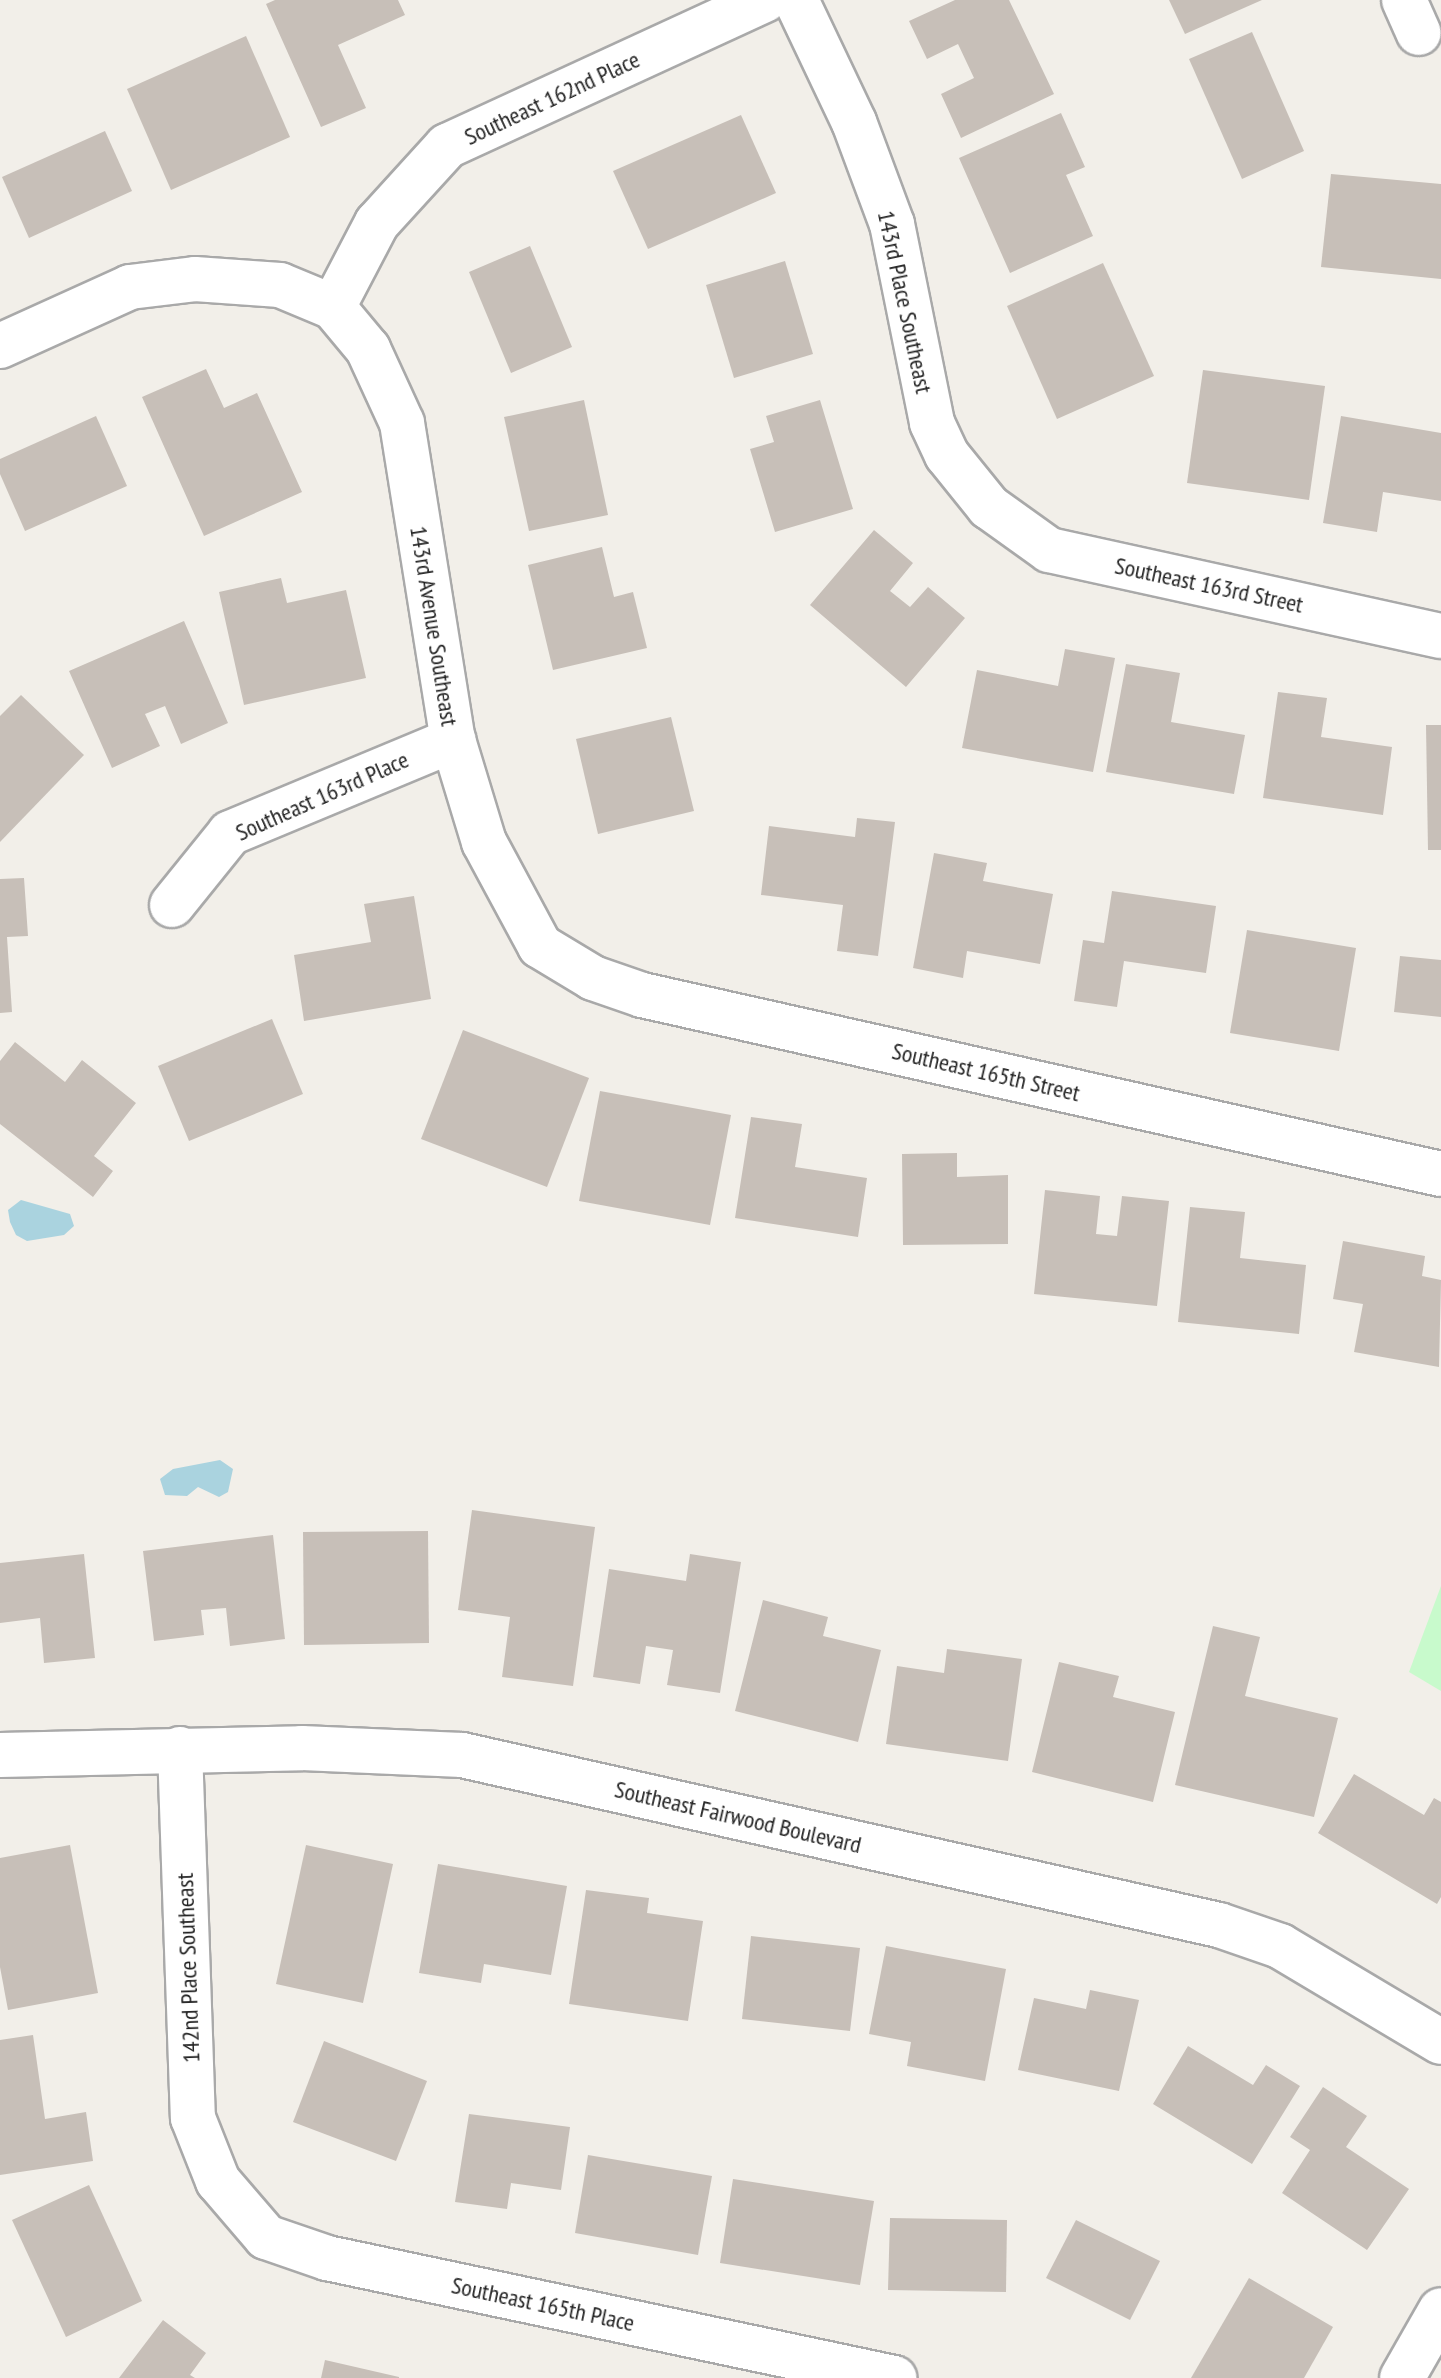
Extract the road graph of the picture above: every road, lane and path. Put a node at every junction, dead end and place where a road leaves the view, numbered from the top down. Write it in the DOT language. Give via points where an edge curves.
graph roads {
  1 [pos="765,0"];
  2 [pos="796,0"];
  3 [pos="333,307"];
  4 [pos="0,346"];
  5 [pos="989,507"];
  6 [pos="1441,636"];
  7 [pos="453,740"];
  8 [pos="172,905"];
  9 [pos="540,946"];
  10 [pos="1441,1174"];
  11 [pos="180,1749"];
  12 [pos="0,1755"];
  13 [pos="1441,2042"];
  14 [pos="218,2181"];
  15 [pos="1441,2310"];
  16 [pos="894,2378"];
  17 [pos="1402,2378"];
  1 -- 3 [label="street, Southeast 162nd Place" via="447,146 377,223"];
  2 -- 5 [label="street, 143rd Place Southeast" via="854,122 892,224 932,423 947,455"];
  3 -- 4 [label="street" via="280,285 195,279 130,287"];
  3 -- 7 [label="street, 143rd Avenue Southeast" via="368,349 402,423"];
  5 -- 6 [label="street, Southeast 163rd Street" via="1049,550"];
  7 -- 8 [label="street, Southeast 163rd Place" via="230,833"];
  7 -- 9 [label="street, 143rd Avenue Southeast" via="484,842"];
  9 -- 10 [label="street, Southeast 165th Street" via="593,978 642,995"];
  11 -- 12 [label="street, Southeast Fairwood Boulevard"];
  11 -- 13 [label="street, Southeast Fairwood Boulevard" via="462,1755 1219,1925 1280,1946"];
  11 -- 14 [label="street, 142nd Place Southeast" via="193,2118"];
  14 -- 16 [label="street, Southeast 165th Place" via="266,2237 327,2258"];
  15 -- 17 [label="street"];
}
